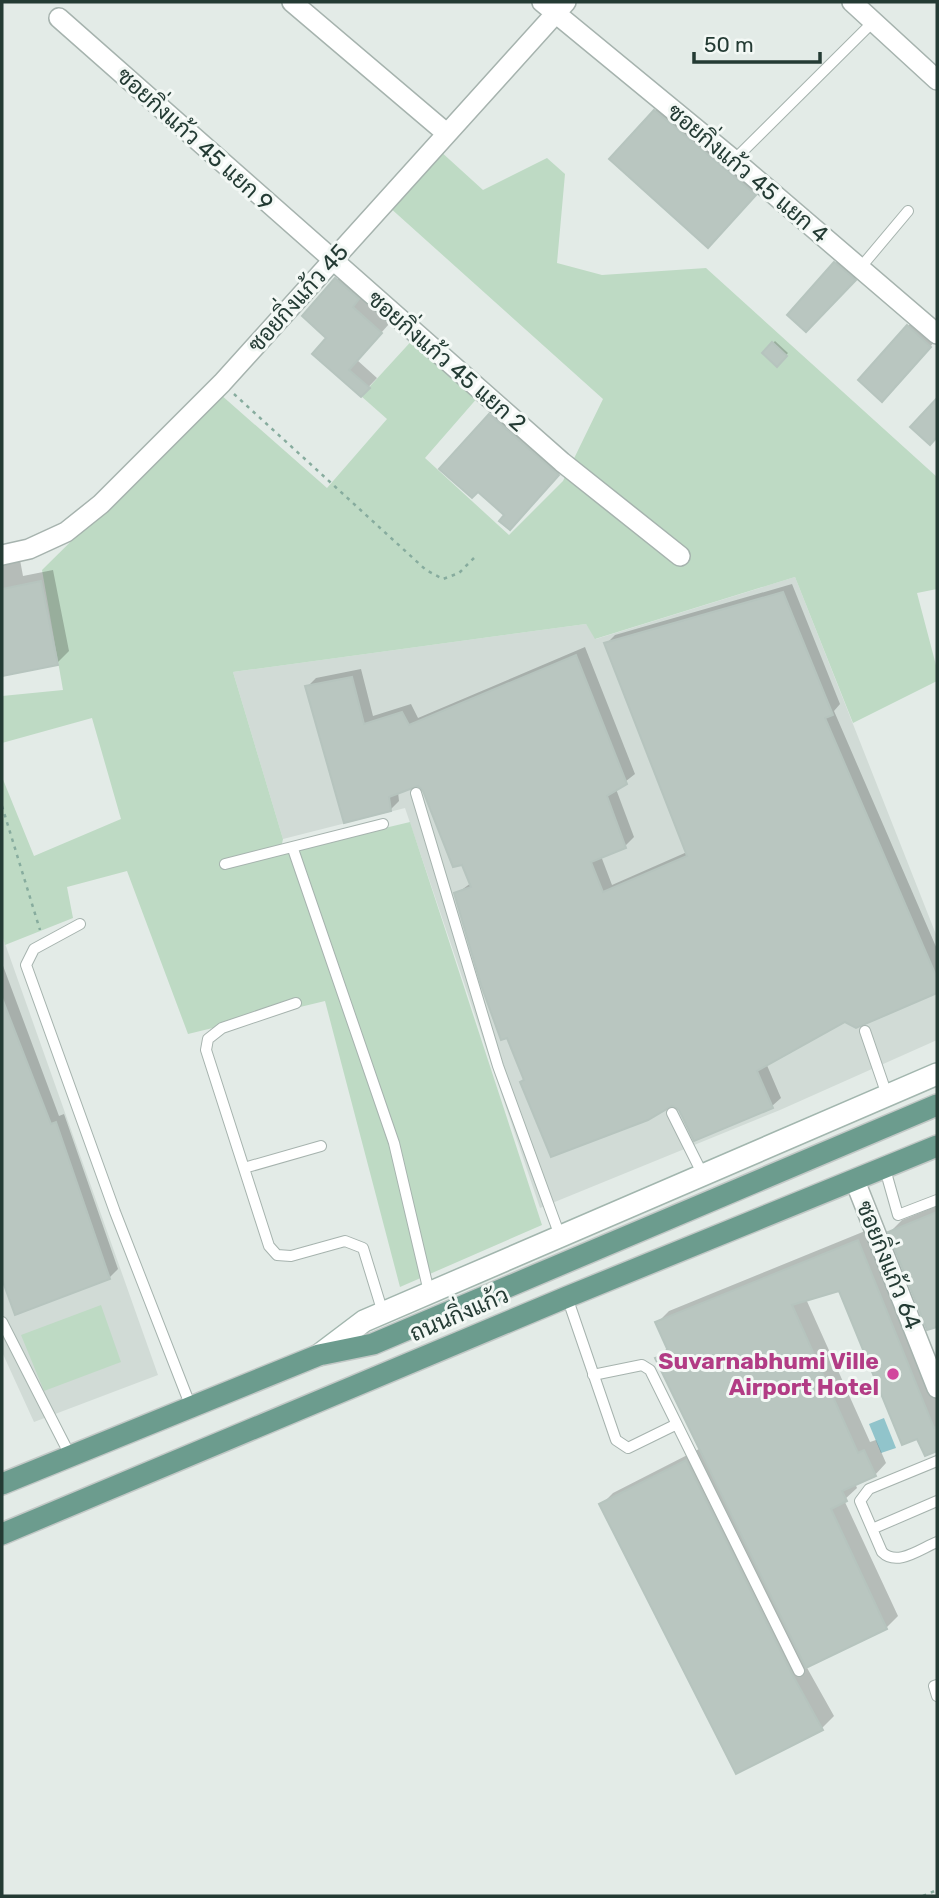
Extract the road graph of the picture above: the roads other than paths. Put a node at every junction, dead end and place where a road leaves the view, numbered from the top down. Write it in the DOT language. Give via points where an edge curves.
graph roads {
  1 [pos="292,2"];
  2 [pos="852,2"];
  3 [pos="554,6"];
  4 [pos="59,18"];
  5 [pos="874,21"];
  6 [pos="937,79"];
  7 [pos="445,132"];
  8 [pos="734,160"];
  9 [pos="908,211"];
  10 [pos="332,261"];
  11 [pos="861,267"];
  12 [pos="937,334"];
  13 [pos="2,555"];
  14 [pos="680,556"];
  15 [pos="416,793"];
  16 [pos="383,824"];
  17 [pos="293,849"];
  18 [pos="225,864"];
  19 [pos="80,924"];
  20 [pos="296,1003"];
  21 [pos="865,1031"];
  22 [pos="937,1074"];
  23 [pos="887,1095"];
  24 [pos="937,1105"];
  25 [pos="672,1113"];
  26 [pos="321,1146"];
  27 [pos="937,1146"];
  28 [pos="244,1168"];
  29 [pos="885,1169"];
  30 [pos="704,1176"];
  31 [pos="855,1181"];
  32 [pos="937,1200"];
  33 [pos="560,1236"];
  34 [pos="429,1293"];
  35 [pos="567,1297"];
  36 [pos="383,1313"];
  37 [pos="2,1322"];
  38 [pos="319,1355"];
  39 [pos="933,1364"];
  40 [pos="593,1374"];
  41 [pos="937,1388"];
  42 [pos="191,1408"];
  43 [pos="675,1425"];
  44 [pos="71,1457"];
  45 [pos="937,1461"];
  46 [pos="2,1484"];
  47 [pos="937,1501"];
  48 [pos="872,1529"];
  49 [pos="2,1534"];
  50 [pos="937,1542"];
  51 [pos="799,1671"];
  52 [pos="937,1685"];
  53 [pos="937,1696"];
  1 -- 7 [label="street"];
  2 -- 5 [label="street"];
  3 -- 7 [label="street, ซอยกิ่งแก้ว 45"];
  3 -- 8 [label="street, ซอยกิ่งแก้ว 45 แยก 4"];
  4 -- 10 [label="street, ซอยกิ่งแก้ว 45 แยก 9"];
  5 -- 6 [label="street"];
  5 -- 8 [label="lane"];
  7 -- 10 [label="street, ซอยกิ่งแก้ว 45"];
  8 -- 11 [label="street, ซอยกิ่งแก้ว 45 แยก 4"];
  9 -- 11 [label="lane"];
  10 -- 13 [label="street, ซอยกิ่งแก้ว 45" via="222,383 102,503 66,532"];
  10 -- 14 [label="street, ซอยกิ่งแก้ว 45 แยก 2" via="562,462"];
  11 -- 12 [label="street, ซอยกิ่งแก้ว 45 แยก 4"];
  15 -- 33 [label="lane" via="498,1066"];
  16 -- 17 [label="lane"];
  17 -- 18 [label="lane"];
  17 -- 34 [label="lane" via="394,1143"];
  19 -- 42 [label="lane" via="34,949 26,965"];
  20 -- 28 [label="lane" via="222,1028 208,1039 206,1050"];
  21 -- 23 [label="lane"];
  22 -- 23 [label="main road, ถนนกิ่งแก้ว"];
  23 -- 30 [label="main road, ถนนกิ่งแก้ว"];
  24 -- 38 [label="main road, ถนนกิ่งแก้ว" via="373,1344"];
  25 -- 30 [label="lane"];
  26 -- 28 [label="lane"];
  27 -- 29 [label="main road, ถนนกิ่งแก้ว"];
  28 -- 36 [label="lane" via="269,1246 277,1255 354,1241 363,1248"];
  29 -- 31 [label="main road, ถนนกิ่งแก้ว"];
  29 -- 32 [label="lane" via="898,1215"];
  30 -- 33 [label="main road, ถนนกิ่งแก้ว"];
  31 -- 35 [label="main road, ถนนกิ่งแก้ว"];
  31 -- 39 [label="street, ซอยกิ่งแก้ว 64"];
  33 -- 34 [label="main road, ถนนกิ่งแก้ว"];
  34 -- 36 [label="main road, ถนนกิ่งแก้ว"];
  35 -- 40 [label="lane"];
  35 -- 49 [label="main road, ถนนกิ่งแก้ว"];
  36 -- 38 [label="main road, ถนนกิ่งแก้ว" via="364,1321"];
  37 -- 44 [label="lane"];
  38 -- 42 [label="main road, ถนนกิ่งแก้ว"];
  39 -- 41 [label="street, ซอยกิ่งแก้ว 64"];
  40 -- 43 [label="lane" via="646,1366"];
  40 -- 43 [label="lane" via="621,1446 628,1448"];
  42 -- 44 [label="main road, ถนนกิ่งแก้ว"];
  43 -- 51 [label="lane"];
  44 -- 46 [label="main road, ถนนกิ่งแก้ว"];
  45 -- 48 [label="lane" via="861,1496"];
  47 -- 48 [label="lane"];
  48 -- 50 [label="lane" via="881,1552 895,1560"];
  52 -- 53 [label="lane"];
}
